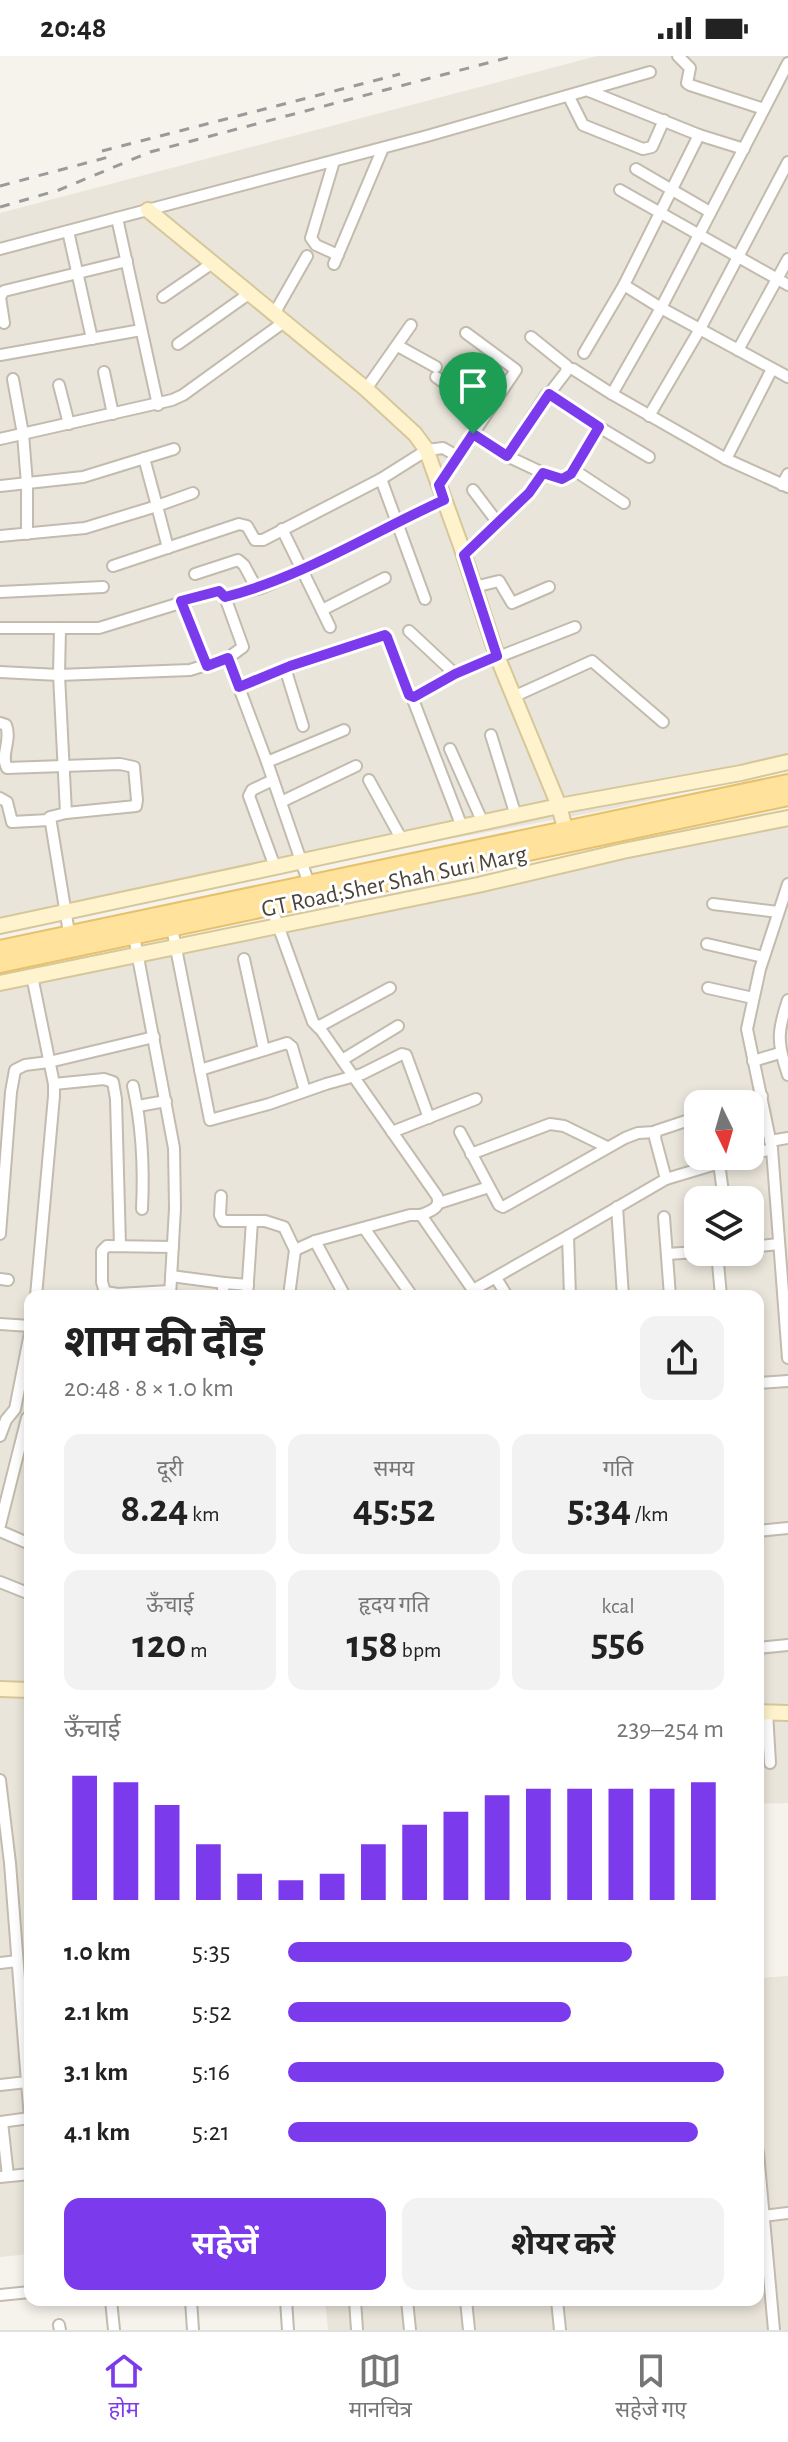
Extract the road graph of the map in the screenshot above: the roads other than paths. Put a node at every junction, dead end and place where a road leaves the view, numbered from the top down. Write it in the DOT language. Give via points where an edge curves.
graph roads {
  1 [pos="678,56"];
  2 [pos="788,63"];
  3 [pos="650,72"];
  4 [pos="589,91"];
  5 [pos="569,97"];
  6 [pos="764,109"];
  7 [pos="664,120"];
  8 [pos="699,135"];
  9 [pos="383,148"];
  10 [pos="744,149"];
  11 [pos="334,161"];
  12 [pos="788,162"];
  13 [pos="636,169"];
  14 [pos="620,190"];
  15 [pos="671,190"];
  16 [pos="148,210"];
  17 [pos="659,212"];
  18 [pos="710,212"];
  19 [pos="117,218"];
  20 [pos="68,231"];
  21 [pos="698,235"];
  22 [pos="0,249"];
  23 [pos="307,256"];
  24 [pos="738,256"];
  25 [pos="788,259"];
  26 [pos="127,261"];
  27 [pos="214,262"];
  28 [pos="76,273"];
  29 [pos="783,282"];
  30 [pos="624,285"];
  31 [pos="250,293"];
  32 [pos="163,297"];
  33 [pos="661,308"];
  34 [pos="279,318"];
  35 [pos="4,323"];
  36 [pos="411,325"];
  37 [pos="700,329"];
  38 [pos="141,330"];
  39 [pos="466,333"];
  40 [pos="531,337"];
  41 [pos="92,339"];
  42 [pos="178,344"];
  43 [pos="398,346"];
  44 [pos="738,350"];
  45 [pos="584,353"];
  46 [pos="0,355"];
  47 [pos="573,369"];
  48 [pos="783,371"];
  49 [pos="104,372"];
  50 [pos="13,379"];
  51 [pos="59,385"];
  52 [pos="366,389"];
  53 [pos="549,394"];
  54 [pos="612,394"];
  55 [pos="158,405"];
  56 [pos="487,413"];
  57 [pos="113,414"];
  58 [pos="649,416"];
  59 [pos="69,424"];
  60 [pos="599,427"];
  61 [pos="23,434"];
  62 [pos="473,434"];
  63 [pos="0,439"];
  64 [pos="174,449"];
  65 [pos="427,450"];
  66 [pos="457,456"];
  67 [pos="507,456"];
  68 [pos="649,457"];
  69 [pos="144,458"];
  70 [pos="726,459"];
  71 [pos="574,470"];
  72 [pos="543,473"];
  73 [pos="788,474"];
  74 [pos="381,479"];
  75 [pos="27,484"];
  76 [pos="439,485"];
  77 [pos="0,486"];
  78 [pos="785,486"];
  79 [pos="473,490"];
  80 [pos="193,493"];
  81 [pos="444,500"];
  82 [pos="624,503"];
  83 [pos="157,506"];
  84 [pos="398,521"];
  85 [pos="498,523"];
  86 [pos="282,529"];
  87 [pos="27,534"];
  88 [pos="0,536"];
  89 [pos="168,548"];
  90 [pos="464,555"];
  91 [pos="113,566"];
  92 [pos="303,570"];
  93 [pos="195,574"];
  94 [pos="385,578"];
  95 [pos="103,587"];
  96 [pos="474,587"];
  97 [pos="549,587"];
  98 [pos="257,589"];
  99 [pos="0,592"];
  100 [pos="225,597"];
  101 [pos="425,599"];
  102 [pos="181,601"];
  103 [pos="322,610"];
  104 [pos="330,627"];
  105 [pos="575,627"];
  106 [pos="0,628"];
  107 [pos="60,628"];
  108 [pos="409,631"];
  109 [pos="497,656"];
  110 [pos="228,658"];
  111 [pos="207,666"];
  112 [pos="285,668"];
  113 [pos="0,672"];
  114 [pos="455,674"];
  115 [pos="59,675"];
  116 [pos="239,687"];
  117 [pos="412,697"];
  118 [pos="513,697"];
  119 [pos="663,722"];
  120 [pos="0,723"];
  121 [pos="303,726"];
  122 [pos="344,730"];
  123 [pos="491,735"];
  124 [pos="450,749"];
  125 [pos="267,762"];
  126 [pos="788,762"];
  127 [pos="356,766"];
  128 [pos="64,767"];
  129 [pos="273,780"];
  130 [pos="369,780"];
  131 [pos="788,783"];
  132 [pos="788,797"];
  133 [pos="0,798"];
  134 [pos="281,802"];
  135 [pos="559,806"];
  136 [pos="66,813"];
  137 [pos="516,816"];
  138 [pos="788,818"];
  139 [pos="49,820"];
  140 [pos="483,823"];
  141 [pos="462,827"];
  142 [pos="568,837"];
  143 [pos="402,840"];
  144 [pos="300,861"];
  145 [pos="275,867"];
  146 [pos="309,884"];
  147 [pos="788,884"];
  148 [pos="713,904"];
  149 [pos="271,906"];
  150 [pos="778,912"];
  151 [pos="65,914"];
  152 [pos="0,926"];
  153 [pos="278,926"];
  154 [pos="172,928"];
  155 [pos="134,936"];
  156 [pos="70,942"];
  157 [pos="707,944"];
  158 [pos="177,947"];
  159 [pos="0,949"];
  160 [pos="137,954"];
  161 [pos="763,957"];
  162 [pos="244,959"];
  163 [pos="0,964"];
  164 [pos="32,976"];
  165 [pos="0,983"];
  166 [pos="390,988"];
  167 [pos="708,988"];
  168 [pos="753,998"];
  169 [pos="788,1000"];
  170 [pos="398,1026"];
  171 [pos="318,1027"];
  172 [pos="154,1037"];
  173 [pos="264,1050"];
  174 [pos="780,1053"];
  175 [pos="342,1060"];
  176 [pos="753,1061"];
  177 [pos="49,1062"];
  178 [pos="200,1070"];
  179 [pos="788,1075"];
  180 [pos="352,1076"];
  181 [pos="54,1084"];
  182 [pos="133,1086"];
  183 [pos="760,1090"];
  184 [pos="305,1091"];
  185 [pos="476,1099"];
  186 [pos="166,1101"];
  187 [pos="138,1106"];
  188 [pos="764,1107"];
  189 [pos="429,1118"];
  190 [pos="684,1121"];
  191 [pos="392,1132"];
  192 [pos="460,1132"];
  193 [pos="655,1132"];
  194 [pos="788,1138"];
  195 [pos="771,1145"];
  196 [pos="607,1147"];
  197 [pos="764,1148"];
  198 [pos="471,1154"];
  199 [pos="696,1170"];
  200 [pos="666,1179"];
  201 [pos="489,1187"];
  202 [pos="221,1196"];
  203 [pos="439,1203"];
  204 [pos="617,1207"];
  205 [pos="142,1209"];
  206 [pos="421,1215"];
  207 [pos="664,1217"];
  208 [pos="252,1221"];
  209 [pos="364,1228"];
  210 [pos="0,1234"];
  211 [pos="568,1236"];
  212 [pos="315,1241"];
  213 [pos="779,1244"];
  214 [pos="120,1246"];
  215 [pos="764,1246"];
  216 [pos="173,1247"];
  217 [pos="295,1250"];
  218 [pos="684,1253"];
  219 [pos="667,1254"];
  220 [pos="718,1266"];
  221 [pos="171,1276"];
  222 [pos="496,1278"];
  223 [pos="224,1283"];
  224 [pos="37,1290"];
  225 [pos="104,1290"];
  226 [pos="170,1290"];
  227 [pos="223,1290"];
  228 [pos="245,1290"];
  229 [pos="248,1290"];
  230 [pos="290,1290"];
  231 [pos="342,1290"];
  232 [pos="408,1290"];
  233 [pos="466,1290"];
  234 [pos="474,1290"];
  235 [pos="503,1290"];
  236 [pos="570,1290"];
  237 [pos="623,1290"];
  238 [pos="670,1290"];
  239 [pos="720,1290"];
  240 [pos="785,1293"];
  241 [pos="0,1324"];
  242 [pos="24,1326"];
  243 [pos="787,1342"];
  244 [pos="788,1358"];
  245 [pos="24,1376"];
  246 [pos="788,1381"];
  247 [pos="764,1383"];
  248 [pos="14,1413"];
  249 [pos="24,1416"];
  250 [pos="0,1436"];
  251 [pos="24,1437"];
  252 [pos="0,1528"];
  253 [pos="788,1528"];
  254 [pos="764,1530"];
  255 [pos="24,1541"];
  256 [pos="0,1582"];
  257 [pos="24,1592"];
  258 [pos="788,1645"];
  259 [pos="764,1647"];
  260 [pos="0,1689"];
  261 [pos="24,1690"];
  262 [pos="764,1712"];
  263 [pos="788,1713"];
  264 [pos="764,1725"];
  265 [pos="770,1763"];
  266 [pos="0,1780"];
  267 [pos="4,1851"];
  268 [pos="17,1961"];
  269 [pos="0,1963"];
  270 [pos="24,2046"];
  271 [pos="24,2082"];
  272 [pos="0,2085"];
  273 [pos="24,2119"];
  274 [pos="1,2122"];
  275 [pos="24,2175"];
  276 [pos="4,2177"];
  277 [pos="788,2213"];
  278 [pos="764,2216"];
  279 [pos="764,2277"];
  280 [pos="24,2293"];
  281 [pos="0,2295"];
  282 [pos="112,2306"];
  283 [pos="191,2306"];
  284 [pos="286,2306"];
  285 [pos="355,2306"];
  286 [pos="408,2306"];
  287 [pos="467,2306"];
  288 [pos="558,2306"];
  289 [pos="114,2330"];
  290 [pos="193,2330"];
  291 [pos="288,2330"];
  292 [pos="357,2330"];
  293 [pos="410,2330"];
  294 [pos="469,2330"];
  295 [pos="560,2330"];
  296 [pos="773,2330"];
  1 -- 6 [label="street" via="690,68 690,85"];
  2 -- 6 [label="street"];
  3 -- 4 [label="street"];
  4 -- 5 [label="street"];
  4 -- 7 [label="street"];
  5 -- 7 [label="street" via="583,125 643,149 652,147"];
  5 -- 9 [label="street"];
  6 -- 10 [label="street"];
  7 -- 8 [label="street"];
  8 -- 10 [label="street"];
  8 -- 15 [label="street"];
  9 -- 11 [label="street"];
  9 -- 11 [label="street" via="336,260 311,238"];
  10 -- 18 [label="street"];
  11 -- 16 [label="street"];
  12 -- 24 [label="street"];
  13 -- 15 [label="street"];
  14 -- 17 [label="street"];
  15 -- 17 [label="street"];
  15 -- 18 [label="street"];
  16 -- 19 [label="street"];
  16 -- 27 [label="main road"];
  17 -- 21 [label="street"];
  17 -- 30 [label="street"];
  18 -- 21 [label="street"];
  19 -- 20 [label="street"];
  19 -- 26 [label="street"];
  20 -- 22 [label="street"];
  20 -- 28 [label="street"];
  21 -- 24 [label="street"];
  21 -- 33 [label="street"];
  23 -- 34 [label="street"];
  24 -- 29 [label="street"];
  24 -- 37 [label="street"];
  25 -- 29 [label="street"];
  26 -- 28 [label="street"];
  26 -- 38 [label="street"];
  27 -- 31 [label="main road"];
  27 -- 32 [label="street"];
  28 -- 35 [label="street" via="1,292"];
  28 -- 41 [label="street"];
  29 -- 44 [label="street"];
  30 -- 33 [label="street"];
  30 -- 45 [label="street"];
  31 -- 34 [label="main road"];
  31 -- 42 [label="street"];
  33 -- 37 [label="street"];
  33 -- 54 [label="street"];
  34 -- 52 [label="main road"];
  34 -- 55 [label="street" via="183,395"];
  36 -- 43 [label="street"];
  37 -- 44 [label="street"];
  37 -- 58 [label="street"];
  38 -- 41 [label="street"];
  38 -- 55 [label="street"];
  39 -- 56 [label="street" via="516,370"];
  40 -- 53 [label="street" via="567,366"];
  41 -- 46 [label="street"];
  43 -- 52 [label="street"];
  43 -- 56 [label="street"];
  44 -- 48 [label="street"];
  47 -- 54 [label="street"];
  48 -- 70 [label="street"];
  49 -- 57 [label="street"];
  50 -- 61 [label="street"];
  51 -- 59 [label="street"];
  52 -- 65 [label="main road"];
  53 -- 60 [label="street"];
  53 -- 67 [label="street"];
  54 -- 58 [label="street"];
  55 -- 57 [label="street"];
  56 -- 62 [label="street"];
  57 -- 59 [label="street"];
  58 -- 70 [label="street"];
  59 -- 61 [label="street"];
  60 -- 68 [label="street"];
  60 -- 71 [label="street"];
  61 -- 63 [label="street"];
  61 -- 75 [label="street"];
  62 -- 66 [label="street"];
  62 -- 67 [label="street"];
  64 -- 69 [label="street"];
  65 -- 66 [label="street" via="443,448"];
  65 -- 74 [label="street"];
  65 -- 76 [label="main road"];
  66 -- 76 [label="street"];
  67 -- 72 [label="street"];
  69 -- 75 [label="street" via="83,477"];
  69 -- 83 [label="street"];
  70 -- 78 [label="street"];
  71 -- 72 [label="street" via="562,479"];
  71 -- 82 [label="street"];
  72 -- 85 [label="street"];
  73 -- 78 [label="street"];
  74 -- 84 [label="street"];
  74 -- 86 [label="street"];
  75 -- 77 [label="street"];
  75 -- 87 [label="street"];
  76 -- 81 [label="main road"];
  79 -- 85 [label="street"];
  80 -- 83 [label="street"];
  81 -- 84 [label="street"];
  81 -- 90 [label="main road"];
  83 -- 87 [label="street" via="85,528"];
  83 -- 89 [label="street"];
  84 -- 92 [label="street"];
  84 -- 101 [label="street"];
  85 -- 90 [label="street"];
  86 -- 89 [label="street" via="257,541 247,526 239,524"];
  86 -- 92 [label="street"];
  87 -- 88 [label="street"];
  89 -- 91 [label="street"];
  90 -- 96 [label="main road"];
  92 -- 98 [label="street"];
  92 -- 103 [label="street"];
  93 -- 98 [label="street" via="238,560"];
  94 -- 103 [label="street"];
  95 -- 99 [label="street"];
  96 -- 97 [label="street" via="499,581 512,603"];
  96 -- 109 [label="main road"];
  98 -- 100 [label="street"];
  100 -- 102 [label="street" via="213,591"];
  100 -- 110 [label="street" via="243,647"];
  102 -- 107 [label="street" via="99,628"];
  102 -- 111 [label="street"];
  103 -- 104 [label="street"];
  105 -- 109 [label="street"];
  106 -- 107 [label="street"];
  107 -- 115 [label="street"];
  108 -- 114 [label="street"];
  109 -- 114 [label="street"];
  109 -- 118 [label="main road"];
  110 -- 111 [label="street"];
  110 -- 116 [label="street"];
  111 -- 115 [label="street"];
  112 -- 116 [label="street"];
  112 -- 117 [label="street" via="386,635"];
  112 -- 121 [label="street"];
  113 -- 115 [label="street"];
  114 -- 117 [label="street"];
  115 -- 128 [label="street"];
  116 -- 125 [label="street"];
  117 -- 141 [label="street"];
  118 -- 119 [label="street" via="592,661"];
  118 -- 135 [label="main road"];
  120 -- 128 [label="street" via="8,729 7,768"];
  122 -- 125 [label="street"];
  123 -- 137 [label="street"];
  124 -- 140 [label="street"];
  125 -- 129 [label="street"];
  126 -- 135 [label="main road"];
  127 -- 134 [label="street"];
  128 -- 136 [label="street"];
  128 -- 136 [label="street" via="131,765 138,803"];
  129 -- 134 [label="street"];
  129 -- 145 [label="street" via="249,796"];
  130 -- 143 [label="street"];
  131 -- 142 [label="main road, GT Road;Sher Shah Suri Marg"];
  132 -- 142 [label="main road, GT Road;Sher Shah Suri Marg"];
  133 -- 139 [label="street" via="7,802 12,822"];
  134 -- 144 [label="street"];
  135 -- 137 [label="main road"];
  135 -- 142 [label="main road"];
  136 -- 139 [label="street" via="53,814"];
  137 -- 140 [label="main road"];
  138 -- 153 [label="main road"];
  139 -- 151 [label="street"];
  140 -- 141 [label="main road"];
  141 -- 143 [label="main road"];
  142 -- 146 [label="main road, GT Road;Sher Shah Suri Marg"];
  142 -- 149 [label="main road, GT Road;Sher Shah Suri Marg"];
  143 -- 144 [label="main road"];
  144 -- 145 [label="main road"];
  144 -- 146 [label="street"];
  145 -- 151 [label="main road"];
  146 -- 156 [label="main road, GT Road;Sher Shah Suri Marg"];
  147 -- 150 [label="street"];
  148 -- 150 [label="street"];
  149 -- 153 [label="street"];
  149 -- 154 [label="main road, GT Road;Sher Shah Suri Marg"];
  150 -- 161 [label="street"];
  151 -- 152 [label="main road"];
  151 -- 156 [label="street"];
  153 -- 158 [label="main road"];
  153 -- 171 [label="street"];
  154 -- 155 [label="main road, GT Road;Sher Shah Suri Marg"];
  154 -- 158 [label="street"];
  155 -- 156 [label="main road, GT Road;Sher Shah Suri Marg"];
  155 -- 160 [label="street"];
  156 -- 159 [label="main road, GT Road;Sher Shah Suri Marg"];
  156 -- 163 [label="main road, GT Road;Sher Shah Suri Marg"];
  157 -- 161 [label="street"];
  158 -- 160 [label="main road"];
  158 -- 178 [label="street"];
  160 -- 164 [label="main road"];
  160 -- 172 [label="street"];
  161 -- 168 [label="street"];
  162 -- 173 [label="street"];
  164 -- 165 [label="main road"];
  164 -- 177 [label="street"];
  166 -- 171 [label="street"];
  167 -- 168 [label="street"];
  168 -- 176 [label="street" via="747,1029"];
  169 -- 174 [label="street" via="778,1033"];
  170 -- 175 [label="street"];
  171 -- 175 [label="street"];
  172 -- 177 [label="street"];
  172 -- 186 [label="street"];
  173 -- 178 [label="street"];
  173 -- 184 [label="street" via="291,1045"];
  174 -- 176 [label="street"];
  174 -- 179 [label="street"];
  175 -- 180 [label="street"];
  176 -- 183 [label="street"];
  177 -- 181 [label="street"];
  177 -- 210 [label="street" via="21,1066 14,1073"];
  178 -- 184 [label="street" via="212,1120"];
  180 -- 184 [label="street"];
  180 -- 189 [label="street" via="404,1054"];
  180 -- 191 [label="street"];
  181 -- 214 [label="street" via="113,1082"];
  181 -- 224 [label="street"];
  182 -- 187 [label="street"];
  185 -- 189 [label="street"];
  186 -- 187 [label="street"];
  186 -- 216 [label="street" via="174,1148"];
  187 -- 205 [label="street"];
  188 -- 195 [label="street"];
  189 -- 191 [label="street"];
  190 -- 193 [label="street"];
  191 -- 203 [label="street"];
  192 -- 198 [label="street"];
  193 -- 196 [label="street"];
  193 -- 200 [label="street"];
  194 -- 195 [label="street"];
  195 -- 197 [label="street"];
  195 -- 213 [label="street"];
  196 -- 198 [label="street" via="550,1124"];
  196 -- 201 [label="street" via="507,1206 499,1205"];
  198 -- 201 [label="street"];
  199 -- 200 [label="street"];
  200 -- 204 [label="street"];
  201 -- 203 [label="street"];
  202 -- 208 [label="street" via="223,1221"];
  203 -- 206 [label="street"];
  204 -- 211 [label="street"];
  204 -- 237 [label="street"];
  206 -- 209 [label="street"];
  206 -- 233 [label="street"];
  207 -- 219 [label="street"];
  208 -- 217 [label="street" via="281,1225"];
  208 -- 229 [label="street"];
  209 -- 212 [label="street"];
  209 -- 232 [label="street"];
  211 -- 222 [label="street"];
  211 -- 236 [label="street"];
  212 -- 217 [label="street"];
  212 -- 231 [label="street"];
  213 -- 215 [label="street"];
  213 -- 240 [label="street"];
  214 -- 216 [label="street"];
  214 -- 225 [label="street" via="103,1249"];
  216 -- 221 [label="street"];
  217 -- 230 [label="street"];
  218 -- 219 [label="street"];
  219 -- 238 [label="street"];
  220 -- 239 [label="street"];
  221 -- 223 [label="street"];
  221 -- 226 [label="street"];
  222 -- 234 [label="street"];
  222 -- 235 [label="street"];
  223 -- 227 [label="street"];
  223 -- 228 [label="street"];
  240 -- 243 [label="street"];
  241 -- 242 [label="street"];
  243 -- 244 [label="street"];
  245 -- 248 [label="street"];
  246 -- 247 [label="street"];
  248 -- 249 [label="street"];
  248 -- 250 [label="street"];
  251 -- 252 [label="street"];
  252 -- 255 [label="street"];
  253 -- 254 [label="street"];
  256 -- 257 [label="street"];
  258 -- 259 [label="street"];
  260 -- 261 [label="main road"];
  262 -- 263 [label="main road"];
  264 -- 265 [label="street"];
  266 -- 267 [label="street"];
  267 -- 268 [label="street"];
  268 -- 269 [label="street"];
  268 -- 270 [label="street"];
  271 -- 272 [label="street"];
  273 -- 274 [label="street"];
  274 -- 276 [label="street"];
  275 -- 276 [label="street"];
  277 -- 278 [label="street"];
  279 -- 296 [label="street"];
  280 -- 281 [label="street"];
  282 -- 289 [label="street"];
  283 -- 290 [label="street"];
  284 -- 291 [label="street"];
  285 -- 292 [label="street"];
  286 -- 293 [label="street"];
  287 -- 294 [label="street"];
  288 -- 295 [label="street"];
}
